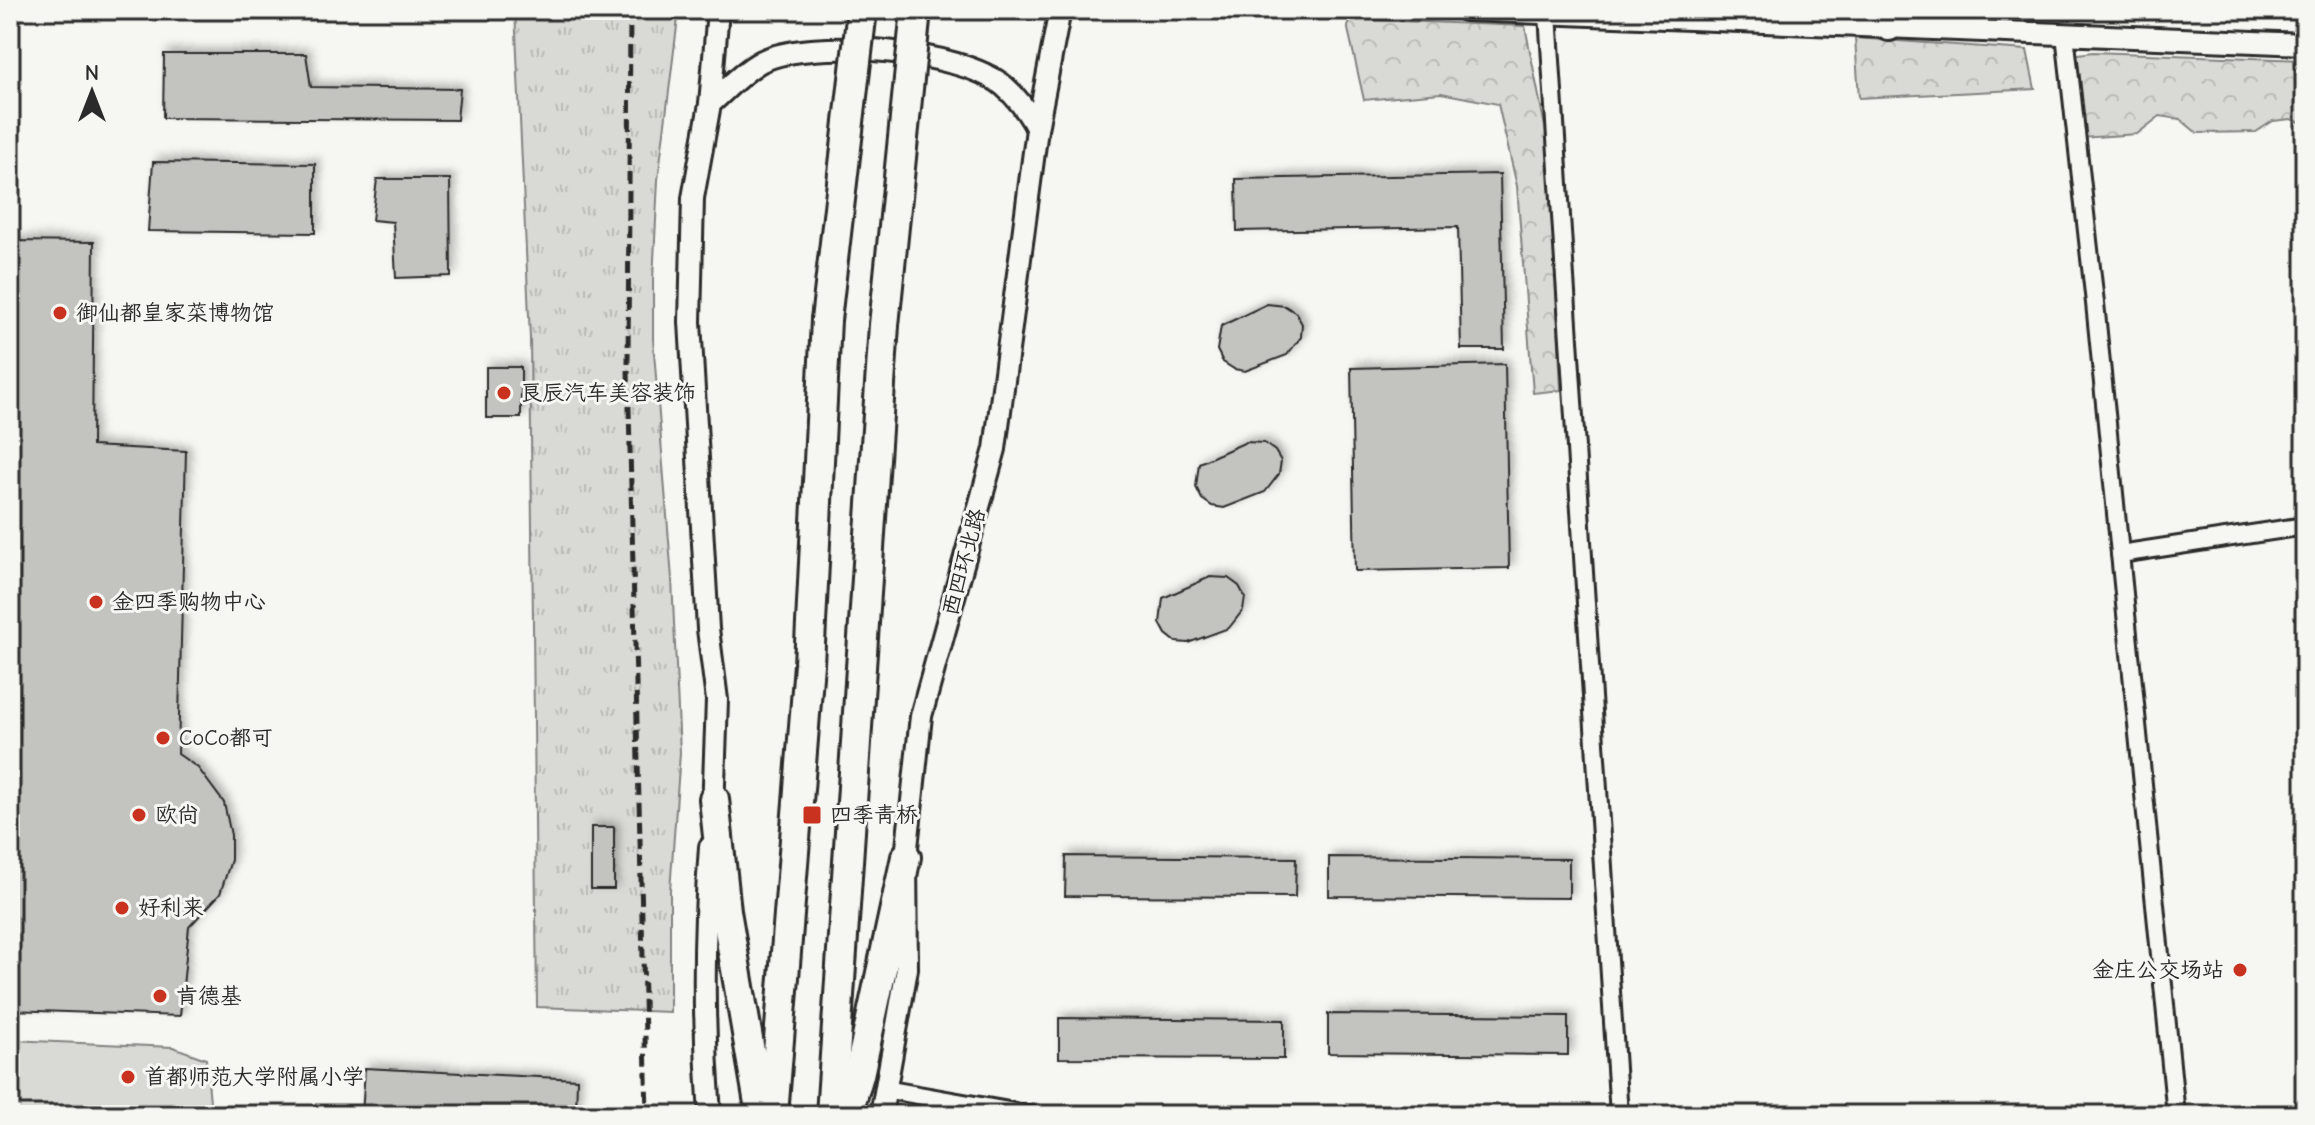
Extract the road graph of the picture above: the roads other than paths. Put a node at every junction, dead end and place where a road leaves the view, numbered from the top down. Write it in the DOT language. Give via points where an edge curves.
graph roads {
  1 [pos="718,10"];
  2 [pos="862,10"];
  3 [pos="916,10"];
  4 [pos="1060,10"];
  5 [pos="1465,10"];
  6 [pos="1855,10"];
  7 [pos="1548,14"];
  8 [pos="1889,27"];
  9 [pos="2065,34"];
  10 [pos="2305,44"];
  11 [pos="710,104"];
  12 [pos="1037,129"];
  13 [pos="2305,526"];
  14 [pos="2120,554"];
  15 [pos="714,799"];
  16 [pos="906,857"];
  17 [pos="884,1089"];
  18 [pos="710,1115"];
  19 [pos="761,1115"];
  20 [pos="773,1115"];
  21 [pos="831,1115"];
  22 [pos="847,1115"];
  23 [pos="881,1115"];
  24 [pos="1031,1115"];
  25 [pos="1619,1115"];
  26 [pos="2176,1115"];
  1 -- 11 [label="street"];
  2 -- 20 [label="highway, bridge" via="826,320 809,664"];
  3 -- 21 [label="highway, bridge" via="884,325"];
  4 -- 12 [label="street, 西四环北路"];
  5 -- 7 [label="street"];
  6 -- 8 [label="main road"];
  7 -- 8 [label="street"];
  7 -- 25 [label="street"];
  8 -- 9 [label="street"];
  9 -- 10 [label="street"];
  9 -- 14 [label="street"];
  11 -- 12 [label="street" via="761,62 786,53 814,48 885,50 955,64 1002,84"];
  11 -- 15 [label="street" via="693,198 690,322 717,700"];
  12 -- 16 [label="street, 西四环北路" via="995,449 921,716"];
  13 -- 14 [label="street"];
  14 -- 26 [label="street"];
  15 -- 18 [label="street" via="704,1039"];
  15 -- 19 [label="highway" via="726,911"];
  16 -- 17 [label="street, 西四环北路" via="907,969"];
  16 -- 22 [label="highway"];
  17 -- 23 [label="street, 西四环北路"];
  17 -- 24 [label="street"];
}
